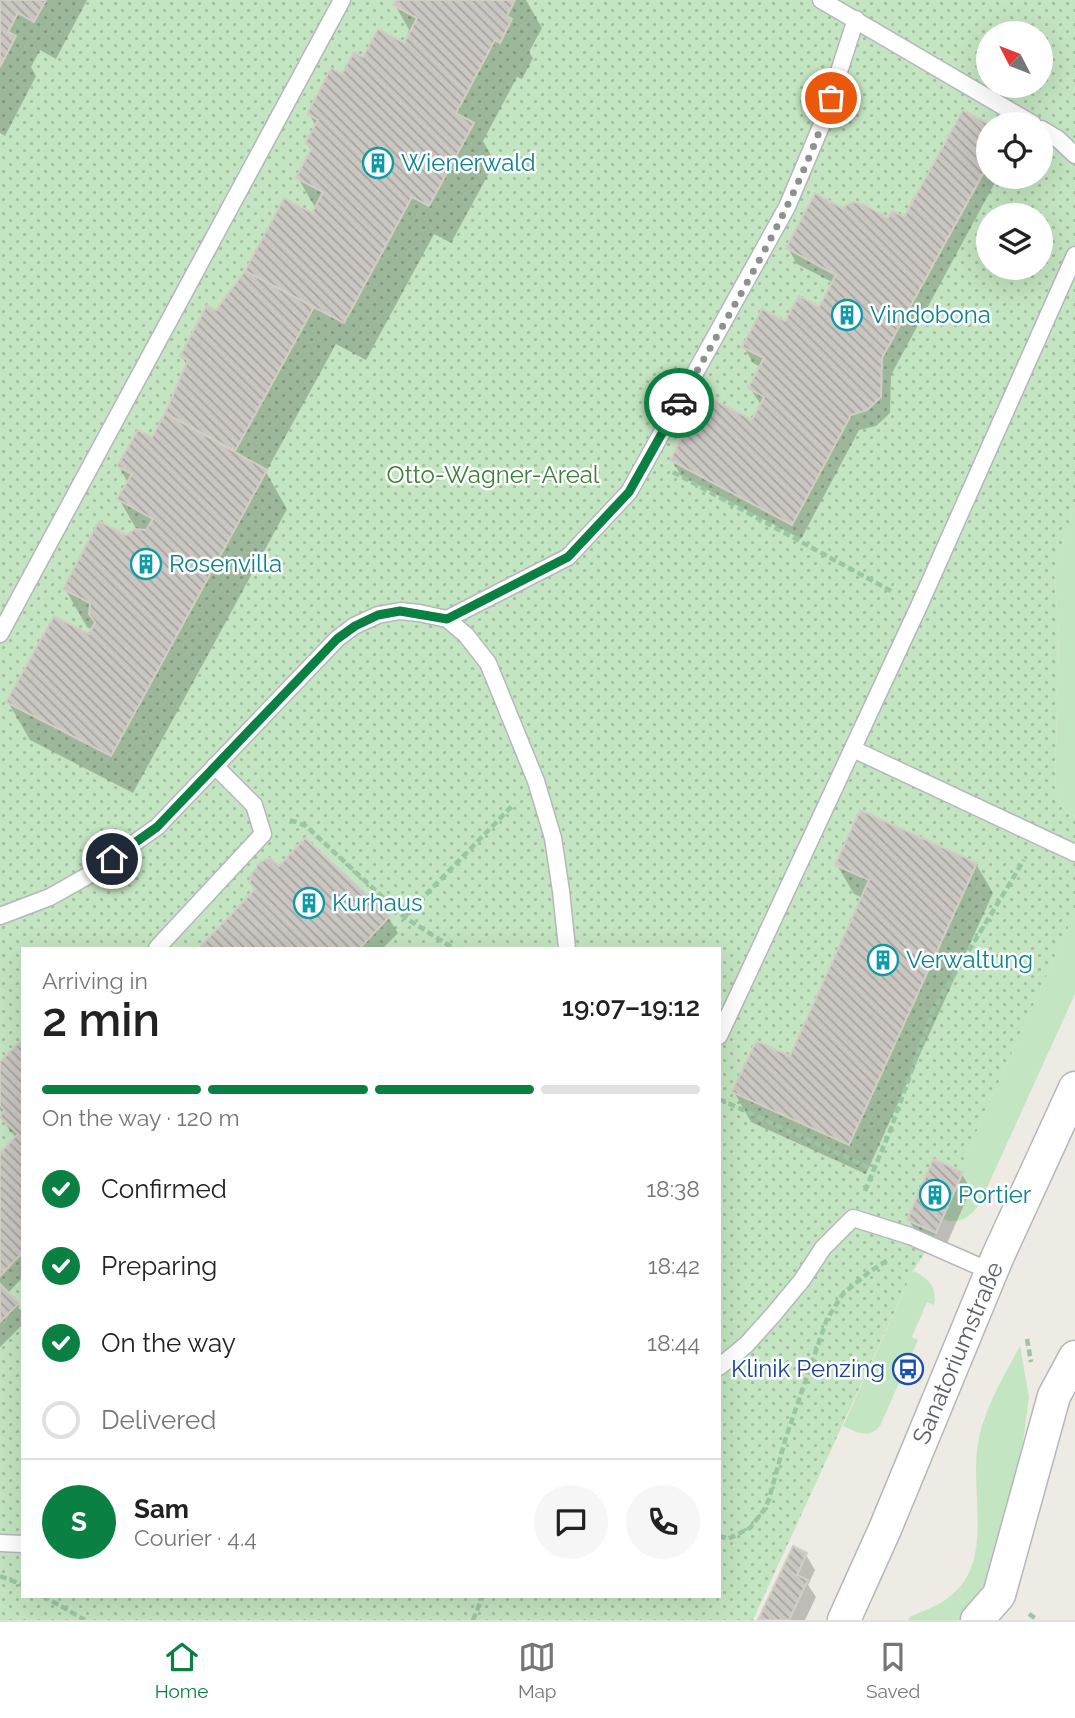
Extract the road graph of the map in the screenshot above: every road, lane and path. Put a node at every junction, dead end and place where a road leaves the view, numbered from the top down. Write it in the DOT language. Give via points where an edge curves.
graph roads {
  1 [pos="342,0"];
  2 [pos="821,0"];
  3 [pos="856,19"];
  4 [pos="1013,112"];
  5 [pos="1053,136"];
  6 [pos="1075,155"];
  7 [pos="1075,255"];
  8 [pos="648,458"];
  9 [pos="919,606"];
  10 [pos="447,619"];
  11 [pos="0,634"];
  12 [pos="853,749"];
  13 [pos="215,766"];
  14 [pos="536,781"];
  15 [pos="254,805"];
  16 [pos="1039,835"];
  17 [pos="1075,853"];
  18 [pos="0,916"];
  19 [pos="404,917"];
  20 [pos="158,947"];
  21 [pos="451,947"];
  22 [pos="567,947"];
  23 [pos="721,1032"];
  24 [pos="1075,1088"];
  25 [pos="721,1100"];
  26 [pos="874,1170"];
  27 [pos="853,1217"];
  28 [pos="910,1236"];
  29 [pos="992,1272"];
  30 [pos="1075,1357"];
  31 [pos="721,1365"];
  32 [pos="721,1537"];
  33 [pos="0,1543"];
  34 [pos="21,1544"];
  35 [pos="0,1576"];
  36 [pos="21,1584"];
  37 [pos="46,1598"];
  38 [pos="483,1598"];
  39 [pos="85,1620"];
  40 [pos="473,1620"];
  41 [pos="844,1620"];
  42 [pos="977,1620"];
  1 -- 11 [label="lane"];
  2 -- 3 [label="lane"];
  3 -- 4 [label="lane"];
  3 -- 8 [label="lane" via="822,124 788,207"];
  5 -- 6 [label="lane"];
  7 -- 9 [label="lane"];
  8 -- 9 [label="path"];
  8 -- 10 [label="lane" via="629,492 568,557"];
  9 -- 12 [label="lane"];
  10 -- 13 [label="lane" via="400,611 355,626 337,639"];
  10 -- 14 [label="lane" via="488,663"];
  12 -- 16 [label="lane"];
  12 -- 23 [label="lane"];
  13 -- 15 [label="lane"];
  13 -- 18 [label="lane" via="157,827 89,876"];
  14 -- 19 [label="path"];
  14 -- 22 [label="lane" via="553,838"];
  15 -- 19 [label="path" via="306,826"];
  15 -- 20 [label="lane" via="263,834"];
  16 -- 17 [label="lane"];
  16 -- 26 [label="path" via="934,1008"];
  19 -- 21 [label="path"];
  24 -- 29 [label="street, Sanatoriumstraße"];
  25 -- 26 [label="path"];
  26 -- 27 [label="path"];
  27 -- 28 [label="lane"];
  27 -- 31 [label="lane" via="764,1325"];
  28 -- 29 [label="lane"];
  28 -- 32 [label="path" via="890,1259 835,1304 764,1510 750,1528 728,1539"];
  29 -- 41 [label="street, Sanatoriumstraße"];
  30 -- 42 [label="street" via="1054,1396 999,1595"];
  33 -- 34 [label="lane"];
  35 -- 36 [label="path"];
  37 -- 39 [label="path"];
  38 -- 40 [label="path"];
}
